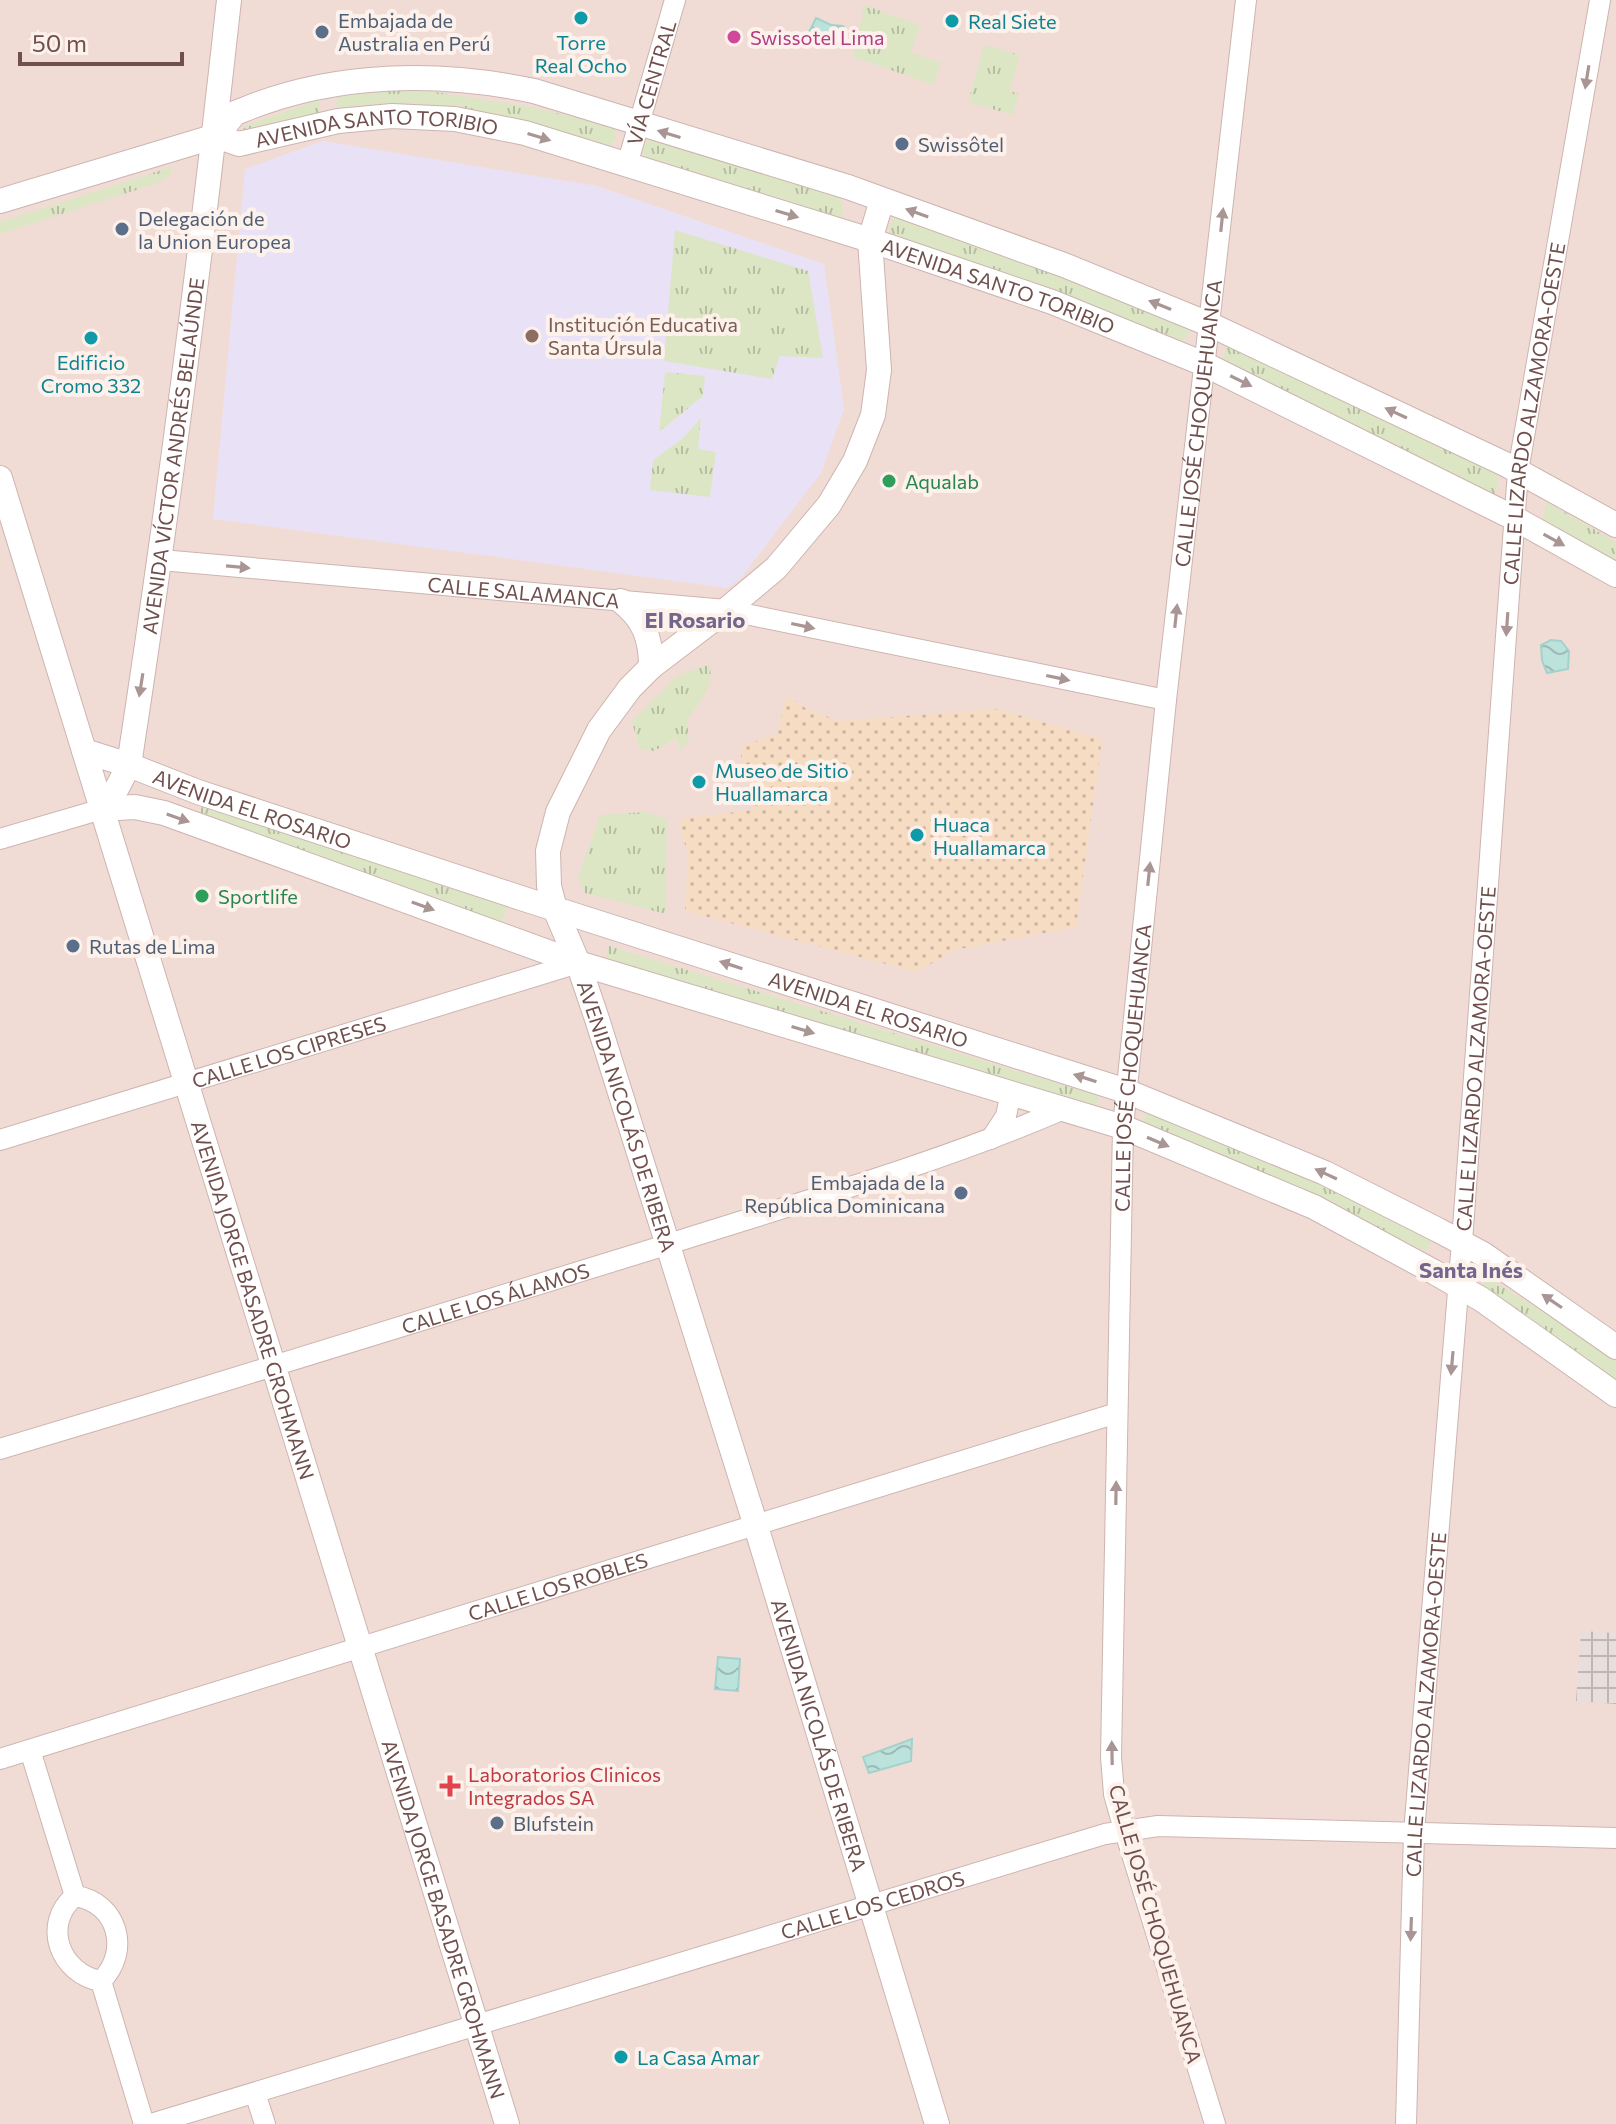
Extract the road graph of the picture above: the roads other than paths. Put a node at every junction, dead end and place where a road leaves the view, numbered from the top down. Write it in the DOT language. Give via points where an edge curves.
graph roads {
  1 [pos="229,0"];
  2 [pos="675,0"];
  3 [pos="1246,0"];
  4 [pos="1600,0"];
  5 [pos="327,87"];
  6 [pos="338,121"];
  7 [pos="638,124"];
  8 [pos="216,136"];
  9 [pos="627,165"];
  10 [pos="882,200"];
  11 [pos="0,201"];
  12 [pos="870,240"];
  13 [pos="1211,325"];
  14 [pos="1204,364"];
  15 [pos="1518,471"];
  16 [pos="0,478"];
  17 [pos="1514,518"];
  18 [pos="6,520"];
  19 [pos="1616,525"];
  20 [pos="161,560"];
  21 [pos="1616,575"];
  22 [pos="621,601"];
  23 [pos="726,610"];
  24 [pos="651,667"];
  25 [pos="1166,700"];
  26 [pos="84,751"];
  27 [pos="129,765"];
  28 [pos="102,809"];
  29 [pos="0,839"];
  30 [pos="555,909"];
  31 [pos="578,963"];
  32 [pos="186,1083"];
  33 [pos="1126,1091"];
  34 [pos="1011,1092"];
  35 [pos="1064,1109"];
  36 [pos="1123,1127"];
  37 [pos="0,1140"];
  38 [pos="991,1140"];
  39 [pos="1462,1242"];
  40 [pos="668,1244"];
  41 [pos="1458,1285"];
  42 [pos="1616,1347"];
  43 [pos="274,1368"];
  44 [pos="1616,1395"];
  45 [pos="1117,1413"];
  46 [pos="0,1449"];
  47 [pos="755,1523"];
  48 [pos="360,1646"];
  49 [pos="30,1750"];
  50 [pos="0,1759"];
  51 [pos="1125,1832"];
  52 [pos="1414,1833"];
  53 [pos="1616,1838"];
  54 [pos="75,1896"];
  55 [pos="871,1905"];
  56 [pos="101,1981"];
  57 [pos="476,2025"];
  58 [pos="255,2093"];
  59 [pos="144,2124"];
  60 [pos="151,2124"];
  61 [pos="265,2124"];
  62 [pos="507,2124"];
  63 [pos="937,2124"];
  64 [pos="1215,2124"];
  65 [pos="1406,2124"];
  1 -- 8 [label="street, AVENIDA VÍCTOR ANDRÉS BELAÚNDE"];
  2 -- 7 [label="street, VÍA CENTRAL"];
  13 -- 3 [label="street, CALLE JOSÉ CHOQUEHUANCA, one-way"];
  4 -- 15 [label="street, CALLE LIZARDO ALZAMORA-OESTE, one-way"];
  5 -- 6 [label="street" via="326,106"];
  5 -- 7 [label="street, AVENIDA SANTO TORIBIO" via="382,79 495,83"];
  5 -- 8 [label="street, AVENIDA SANTO TORIBIO" via="235,113"];
  6 -- 8 [label="street, AVENIDA SANTO TORIBIO" via="239,144"];
  6 -- 9 [label="street, AVENIDA SANTO TORIBIO, one-way" via="392,116 455,119 525,133"];
  7 -- 9 [label="street, VÍA CENTRAL"];
  10 -- 7 [label="street, AVENIDA SANTO TORIBIO, one-way"];
  8 -- 11 [label="street"];
  8 -- 20 [label="street, AVENIDA VÍCTOR ANDRÉS BELAÚNDE"];
  9 -- 12 [label="street, AVENIDA SANTO TORIBIO, one-way"];
  10 -- 12 [label="street, AVENIDA NICOLÁS DE RIBERA"];
  13 -- 10 [label="street, AVENIDA SANTO TORIBIO, one-way"];
  12 -- 14 [label="street, AVENIDA SANTO TORIBIO" via="1052,302"];
  12 -- 23 [label="street, AVENIDA NICOLÁS DE RIBERA" via="879,370 866,436 829,505 794,549"];
  13 -- 14 [label="street, CALLE JOSÉ CHOQUEHUANCA"];
  15 -- 13 [label="street, AVENIDA SANTO TORIBIO, one-way"];
  14 -- 17 [label="street, AVENIDA SANTO TORIBIO, one-way"];
  25 -- 14 [label="street, CALLE JOSÉ CHOQUEHUANCA, one-way"];
  15 -- 17 [label="street, CALLE LIZARDO ALZAMORA-OESTE"];
  15 -- 19 [label="street, AVENIDA SANTO TORIBIO"];
  16 -- 18 [label="street, AVENIDA JORGE BASADRE GROHMANN"];
  17 -- 21 [label="street, AVENIDA SANTO TORIBIO, one-way"];
  17 -- 39 [label="street, CALLE LIZARDO ALZAMORA-OESTE, one-way"];
  18 -- 26 [label="street, AVENIDA JORGE BASADRE GROHMANN"];
  20 -- 22 [label="street, CALLE SALAMANCA, one-way"];
  20 -- 27 [label="street, AVENIDA VÍCTOR ANDRÉS BELAÚNDE, one-way"];
  22 -- 23 [label="street, CALLE SALAMANCA"];
  22 -- 24 [label="street" via="645,629"];
  23 -- 24 [label="street, AVENIDA NICOLÁS DE RIBERA"];
  23 -- 25 [label="street, CALLE SALAMANCA, one-way"];
  24 -- 30 [label="street, AVENIDA NICOLÁS DE RIBERA" via="599,730 558,812 548,851"];
  33 -- 25 [label="street, CALLE JOSÉ CHOQUEHUANCA, one-way"];
  26 -- 27 [label="street, AVENIDA EL ROSARIO"];
  26 -- 28 [label="street, AVENIDA JORGE BASADRE GROHMANN"];
  27 -- 28 [label="street, AVENIDA VÍCTOR ANDRÉS BELAÚNDE"];
  27 -- 30 [label="street, AVENIDA EL ROSARIO"];
  28 -- 29 [label="street"];
  28 -- 31 [label="street, AVENIDA EL ROSARIO, one-way" via="135,807 184,819"];
  28 -- 32 [label="street, AVENIDA JORGE BASADRE GROHMANN"];
  30 -- 31 [label="street, AVENIDA NICOLÁS DE RIBERA"];
  33 -- 30 [label="street, AVENIDA EL ROSARIO, one-way"];
  31 -- 32 [label="street, CALLE LOS CIPRESES"];
  31 -- 34 [label="street, AVENIDA EL ROSARIO, one-way"];
  31 -- 40 [label="street, AVENIDA NICOLÁS DE RIBERA"];
  32 -- 37 [label="street, CALLE LOS CIPRESES"];
  32 -- 43 [label="street, AVENIDA JORGE BASADRE GROHMANN"];
  33 -- 36 [label="street, CALLE JOSÉ CHOQUEHUANCA"];
  39 -- 33 [label="street, AVENIDA EL ROSARIO, one-way" via="1325,1173"];
  34 -- 35 [label="street, AVENIDA EL ROSARIO"];
  34 -- 38 [label="street" via="1006,1116"];
  35 -- 36 [label="street, AVENIDA EL ROSARIO"];
  35 -- 38 [label="street, CALLE LOS ÁLAMOS"];
  36 -- 41 [label="street, AVENIDA EL ROSARIO, one-way" via="1314,1207"];
  36 -- 45 [label="street, CALLE JOSÉ CHOQUEHUANCA"];
  38 -- 40 [label="street, CALLE LOS ÁLAMOS"];
  39 -- 41 [label="street, CALLE LIZARDO ALZAMORA-OESTE"];
  42 -- 39 [label="street, AVENIDA EL ROSARIO, one-way"];
  40 -- 43 [label="street, CALLE LOS ÁLAMOS"];
  40 -- 47 [label="street, AVENIDA NICOLÁS DE RIBERA"];
  41 -- 44 [label="street, AVENIDA EL ROSARIO"];
  41 -- 52 [label="street, CALLE LIZARDO ALZAMORA-OESTE, one-way"];
  43 -- 46 [label="street, CALLE LOS ÁLAMOS"];
  43 -- 48 [label="street, AVENIDA JORGE BASADRE GROHMANN"];
  45 -- 47 [label="street, CALLE LOS ROBLES"];
  51 -- 45 [label="street, CALLE JOSÉ CHOQUEHUANCA, one-way" via="1111,1757"];
  47 -- 48 [label="street, CALLE LOS ROBLES"];
  47 -- 55 [label="street, AVENIDA NICOLÁS DE RIBERA"];
  48 -- 49 [label="street, CALLE LOS ROBLES"];
  48 -- 57 [label="street, AVENIDA JORGE BASADRE GROHMANN"];
  49 -- 50 [label="street, CALLE LOS ROBLES"];
  49 -- 54 [label="street"];
  51 -- 52 [label="street, CALLE LOS CEDROS" via="1158,1826"];
  51 -- 55 [label="street, CALLE LOS CEDROS"];
  51 -- 64 [label="street, CALLE JOSÉ CHOQUEHUANCA"];
  52 -- 53 [label="street, CALLE LOS CEDROS"];
  52 -- 65 [label="street, CALLE LIZARDO ALZAMORA-OESTE, one-way"];
  54 -- 56 [label="street" via="98,1904 116,1928 116,1959"];
  54 -- 56 [label="street" via="60,1915 58,1946 75,1971"];
  55 -- 57 [label="street, CALLE LOS CEDROS"];
  55 -- 63 [label="street, AVENIDA NICOLÁS DE RIBERA"];
  56 -- 59 [label="street"];
  57 -- 58 [label="street, CALLE LOS CEDROS"];
  57 -- 62 [label="street, AVENIDA JORGE BASADRE GROHMANN"];
  58 -- 60 [label="street, CALLE LOS CEDROS"];
  58 -- 61 [label="street"];
}
